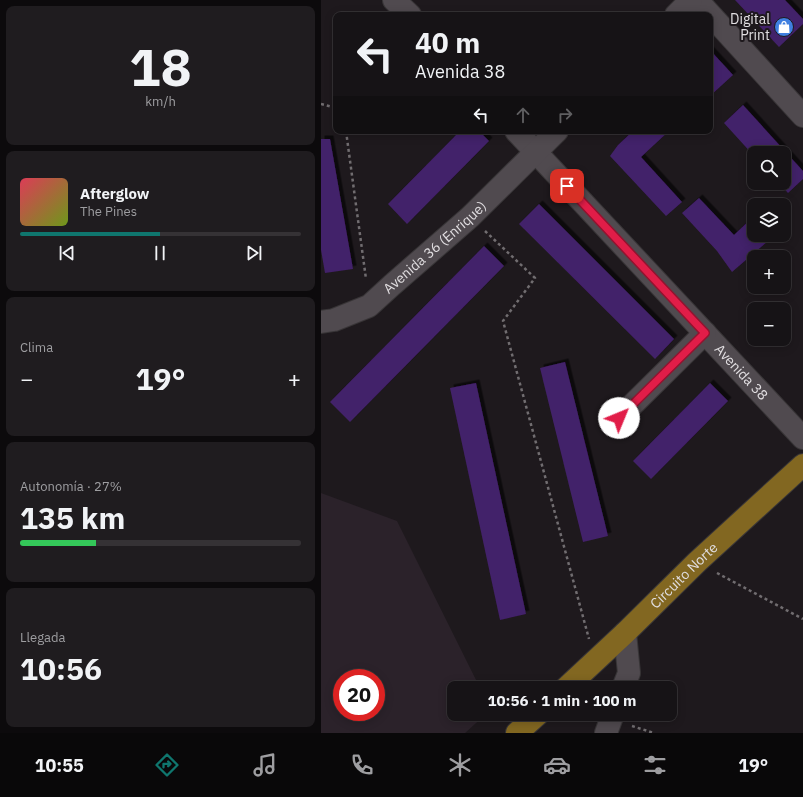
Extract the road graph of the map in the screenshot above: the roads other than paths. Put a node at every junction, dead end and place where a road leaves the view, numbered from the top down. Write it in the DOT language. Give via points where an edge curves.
graph roads {
  1 [pos="394,0"];
  2 [pos="691,0"];
  3 [pos="697,0"];
  4 [pos="407,12"];
  5 [pos="679,12"];
  6 [pos="708,12"];
  7 [pos="713,18"];
  8 [pos="803,116"];
  9 [pos="519,134"];
  10 [pos="554,134"];
  11 [pos="536,152"];
  12 [pos="321,322"];
  13 [pos="705,333"];
  14 [pos="619,418"];
  15 [pos="803,438"];
  16 [pos="803,465"];
  17 [pos="625,633"];
  18 [pos="574,681"];
  19 [pos="626,681"];
  20 [pos="530,721"];
  21 [pos="610,721"];
  22 [pos="517,733"];
  23 [pos="606,733"];
  1 -- 4 [label="street"];
  2 -- 5 [label="street"];
  3 -- 6 [label="street"];
  7 -- 8 [label="street"];
  9 -- 11 [label="street, Avenida 38"];
  10 -- 11 [label="street, Avenida 36 (Enrique)"];
  11 -- 12 [label="street, Avenida 36 (Enrique)" via="470,217 369,306 334,320"];
  11 -- 13 [label="street, Avenida 38"];
  13 -- 14 [label="street"];
  13 -- 15 [label="street, Avenida 38"];
  16 -- 17 [label="main road, Circuito Norte" via="697,562"];
  17 -- 18 [label="main road, Circuito Norte"];
  17 -- 19 [label="street" via="629,673"];
  20 -- 22 [label="main road"];
  21 -- 23 [label="street"];
}
